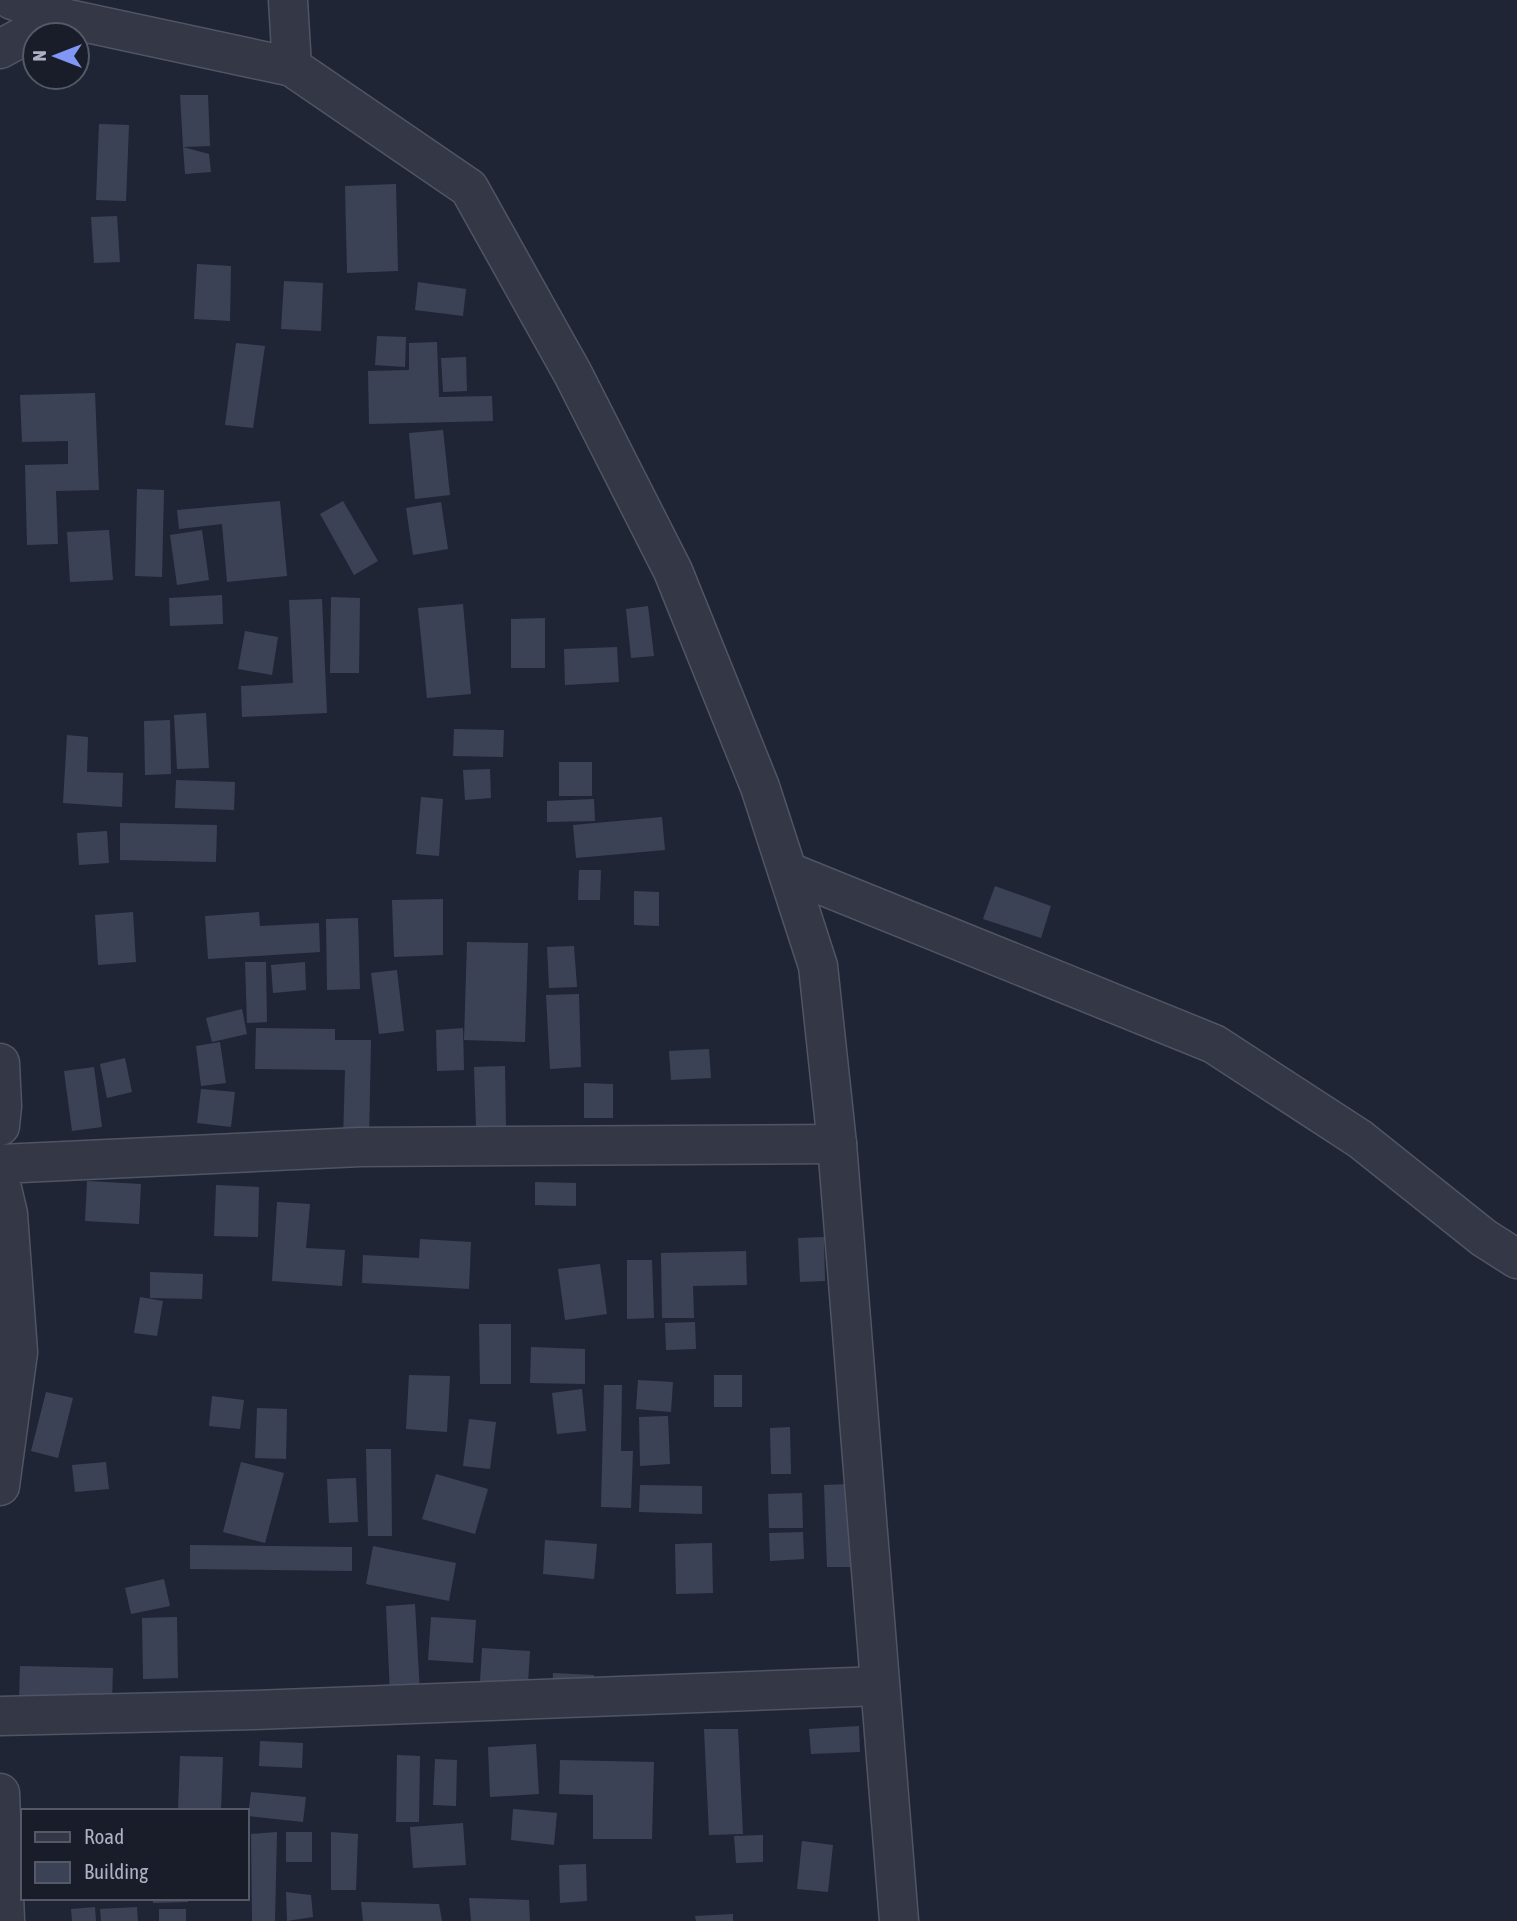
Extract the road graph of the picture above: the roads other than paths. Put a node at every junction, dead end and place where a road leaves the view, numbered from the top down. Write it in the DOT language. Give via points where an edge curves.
graph roads {
  1 [pos="12,0"];
  2 [pos="288,0"];
  3 [pos="59,17"];
  4 [pos="0,49"];
  5 [pos="292,67"];
  6 [pos="789,872"];
  7 [pos="0,1063"];
  8 [pos="0,1126"];
  9 [pos="837,1144"];
  10 [pos="0,1164"];
  11 [pos="0,1180"];
  12 [pos="1517,1259"];
  13 [pos="0,1486"];
  14 [pos="880,1686"];
  15 [pos="0,1716"];
  16 [pos="0,1793"];
  17 [pos="5,1921"];
  18 [pos="899,1921"];
  1 -- 3 [label="street"];
  2 -- 5 [label="street"];
  3 -- 4 [label="street"];
  3 -- 5 [label="street"];
  5 -- 6 [label="street" via="469,188 573,374 673,571 760,787"];
  6 -- 9 [label="street" via="818,966"];
  6 -- 12 [label="street" via="1214,1044 1360,1139"];
  7 -- 8 [label="street"];
  9 -- 10 [label="street" via="360,1147"];
  9 -- 14 [label="street"];
  11 -- 13 [label="street" via="8,1214 18,1352"];
  14 -- 15 [label="street"];
  14 -- 18 [label="street"];
  16 -- 17 [label="street"];
}
